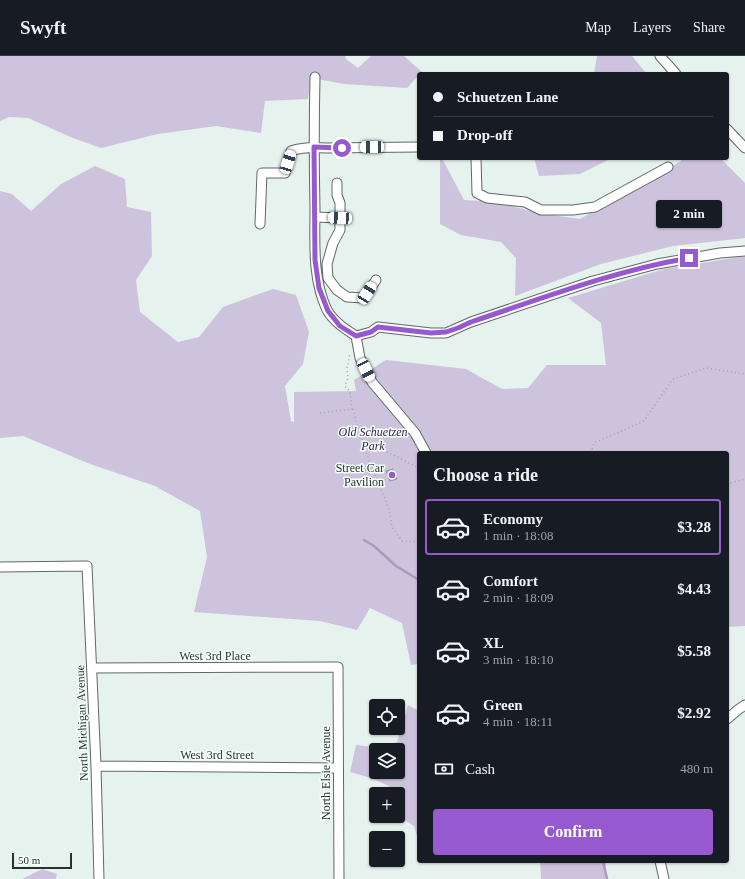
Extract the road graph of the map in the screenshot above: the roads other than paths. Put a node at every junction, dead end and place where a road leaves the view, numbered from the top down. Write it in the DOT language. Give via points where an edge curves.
graph roads {
  1 [pos="660,56"];
  2 [pos="674,72"];
  3 [pos="315,77"];
  4 [pos="729,130"];
  5 [pos="314,147"];
  6 [pos="417,147"];
  7 [pos="745,148"];
  8 [pos="476,160"];
  9 [pos="668,166"];
  10 [pos="337,183"];
  11 [pos="315,217"];
  12 [pos="340,218"];
  13 [pos="260,224"];
  14 [pos="745,251"];
  15 [pos="376,280"];
  16 [pos="356,336"];
  17 [pos="425,451"];
  18 [pos="0,568"];
  19 [pos="338,667"];
  20 [pos="92,668"];
  21 [pos="745,705"];
  22 [pos="729,717"];
  23 [pos="96,766"];
  24 [pos="338,768"];
  25 [pos="660,863"];
  26 [pos="99,879"];
  27 [pos="339,879"];
  28 [pos="664,879"];
  1 -- 2 [label="street"];
  3 -- 5 [label="street"];
  4 -- 7 [label="street"];
  5 -- 6 [label="street"];
  5 -- 11 [label="street"];
  5 -- 13 [label="street" via="292,151 285,173 262,173"];
  8 -- 9 [label="street" via="477,193 487,198 525,202 541,210 595,207"];
  10 -- 12 [label="street"];
  11 -- 12 [label="street"];
  11 -- 16 [label="street" via="315,260 319,288 328,311 340,326"];
  12 -- 15 [label="street" via="340,230 327,264 328,278 337,290 347,297 364,298"];
  14 -- 16 [label="street" via="657,264 593,281 446,332 431,333 378,327"];
  16 -- 17 [label="street" via="360,358 372,382 415,433"];
  18 -- 20 [label="street, North Michigan Avenue" via="87,566"];
  19 -- 20 [label="street, West 3rd Place"];
  19 -- 24 [label="street, North Elsie Avenue"];
  20 -- 23 [label="street, North Michigan Avenue"];
  21 -- 22 [label="street"];
  23 -- 24 [label="street, West 3rd Street"];
  23 -- 26 [label="street, North Michigan Avenue"];
  24 -- 27 [label="street, North Elsie Avenue"];
  25 -- 28 [label="street"];
}
